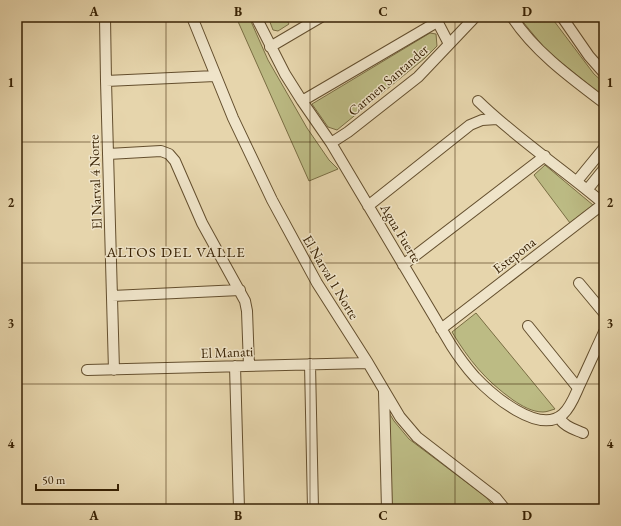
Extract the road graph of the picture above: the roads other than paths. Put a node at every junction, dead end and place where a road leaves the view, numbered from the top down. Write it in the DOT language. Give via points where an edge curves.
graph roads {
  1 [pos="105,17"];
  2 [pos="192,17"];
  3 [pos="256,17"];
  4 [pos="321,17"];
  5 [pos="475,17"];
  6 [pos="512,17"];
  7 [pos="562,17"];
  8 [pos="436,20"];
  9 [pos="449,44"];
  10 [pos="270,47"];
  11 [pos="604,74"];
  12 [pos="215,76"];
  13 [pos="106,81"];
  14 [pos="302,101"];
  15 [pos="478,101"];
  16 [pos="604,103"];
  17 [pos="497,118"];
  18 [pos="331,143"];
  19 [pos="604,148"];
  20 [pos="108,154"];
  21 [pos="545,156"];
  22 [pos="604,169"];
  23 [pos="577,181"];
  24 [pos="587,190"];
  25 [pos="604,204"];
  26 [pos="368,206"];
  27 [pos="404,265"];
  28 [pos="579,283"];
  29 [pos="240,290"];
  30 [pos="112,296"];
  31 [pos="604,312"];
  32 [pos="528,326"];
  33 [pos="442,329"];
  34 [pos="604,332"];
  35 [pos="368,363"];
  36 [pos="310,364"];
  37 [pos="235,366"];
  38 [pos="249,366"];
  39 [pos="87,370"];
  40 [pos="114,370"];
  41 [pos="578,388"];
  42 [pos="384,390"];
  43 [pos="559,417"];
  44 [pos="583,433"];
  45 [pos="239,509"];
  46 [pos="313,509"];
  47 [pos="387,509"];
  48 [pos="505,509"];
  1 -- 13 [label="street, El Narval 4 Norte"];
  2 -- 12 [label="street, El Narval 1 Norte"];
  3 -- 10 [label="street, Agua Fuerte"];
  4 -- 10 [label="street"];
  5 -- 9 [label="street, Carmen Santander"];
  6 -- 16 [label="street" via="547,57"];
  7 -- 11 [label="street"];
  8 -- 9 [label="street"];
  8 -- 14 [label="street"];
  9 -- 18 [label="street, Carmen Santander" via="418,77"];
  10 -- 14 [label="street, Agua Fuerte"];
  12 -- 13 [label="street"];
  12 -- 35 [label="street, El Narval 1 Norte" via="290,235"];
  13 -- 20 [label="street, El Narval 4 Norte"];
  14 -- 18 [label="street, Agua Fuerte"];
  15 -- 17 [label="street"];
  17 -- 21 [label="street"];
  17 -- 26 [label="street" via="470,125"];
  18 -- 26 [label="street, Agua Fuerte"];
  19 -- 23 [label="street"];
  20 -- 29 [label="street" via="161,151 172,157 202,223"];
  20 -- 30 [label="street, El Narval 4 Norte"];
  21 -- 23 [label="street"];
  21 -- 27 [label="street"];
  22 -- 24 [label="street"];
  23 -- 24 [label="street"];
  24 -- 25 [label="street"];
  25 -- 33 [label="street, Estepona"];
  26 -- 27 [label="street, Agua Fuerte"];
  27 -- 33 [label="street, Agua Fuerte"];
  28 -- 31 [label="street"];
  29 -- 30 [label="street"];
  29 -- 38 [label="street" via="247,311"];
  30 -- 40 [label="street, El Narval 4 Norte"];
  32 -- 41 [label="street"];
  33 -- 43 [label="street, Agua Fuerte" via="466,366 498,397 520,412 535,418 547,420"];
  34 -- 41 [label="street"];
  35 -- 36 [label="street, El Manati"];
  35 -- 42 [label="street, El Narval 1 Norte"];
  36 -- 38 [label="street, El Manati"];
  36 -- 46 [label="street"];
  37 -- 38 [label="street, El Manati"];
  37 -- 40 [label="street, El Manati"];
  37 -- 45 [label="street"];
  39 -- 40 [label="street, El Manati"];
  41 -- 43 [label="street" via="567,409"];
  42 -- 47 [label="street"];
  42 -- 48 [label="street, El Narval 1 Norte" via="410,431 496,498"];
  43 -- 44 [label="street" via="566,425"];
}
